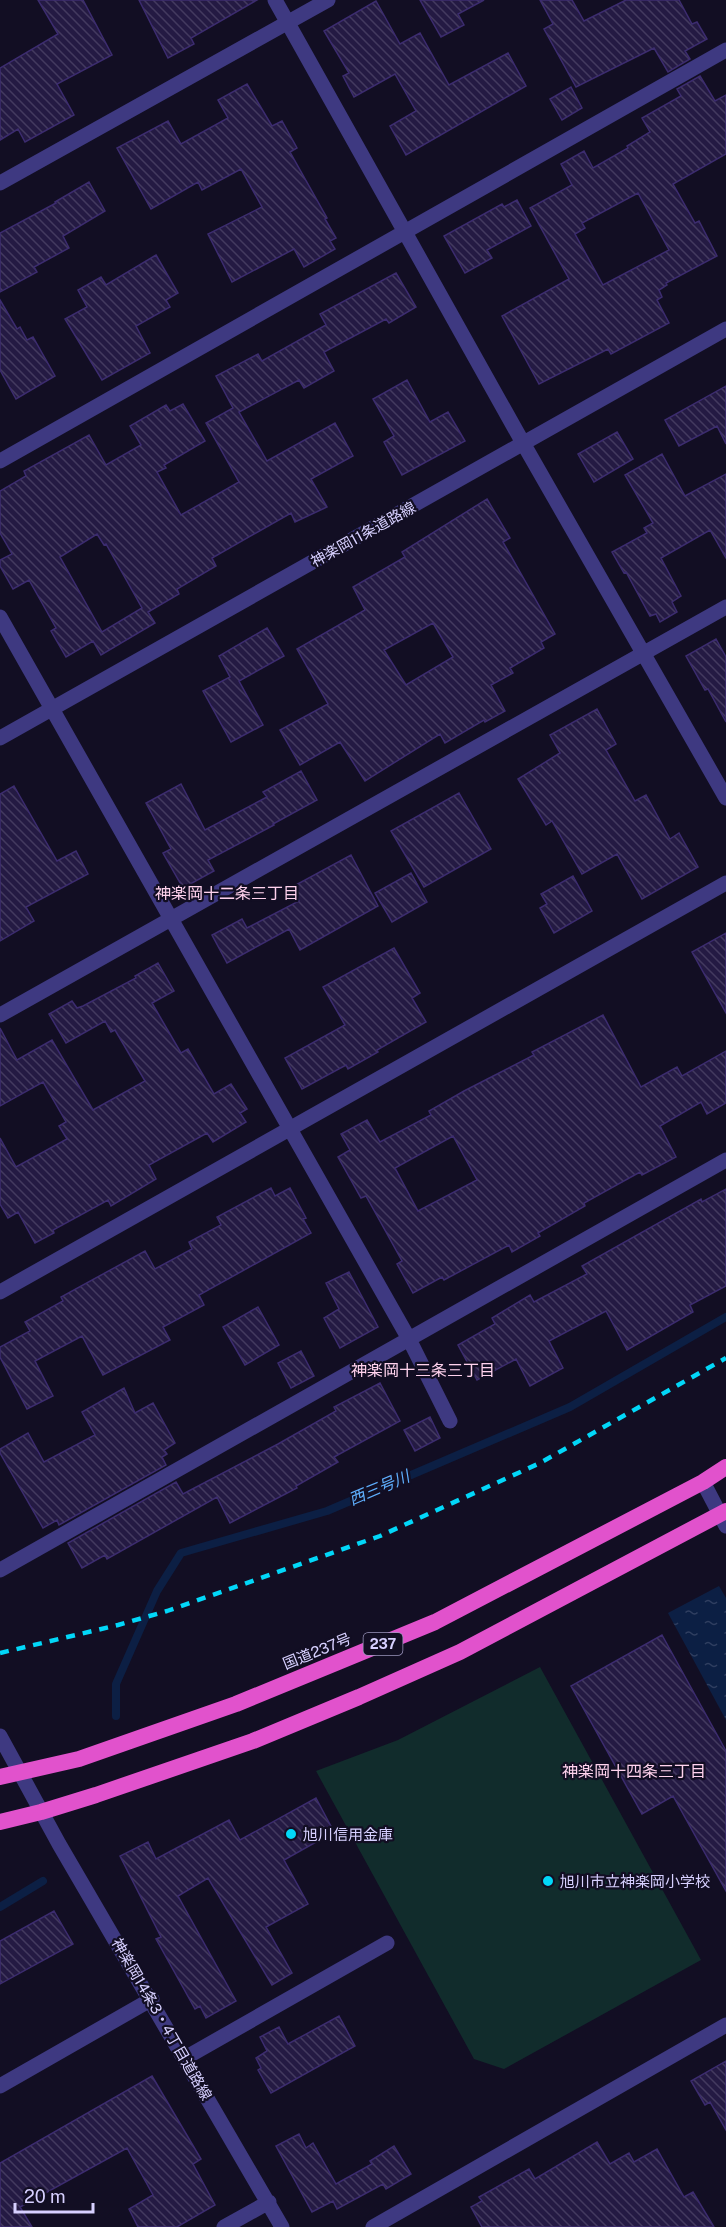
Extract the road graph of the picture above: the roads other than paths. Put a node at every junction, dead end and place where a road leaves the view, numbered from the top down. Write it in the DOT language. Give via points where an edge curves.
graph roads {
  1 [pos="275,0"];
  2 [pos="327,0"];
  3 [pos="288,23"];
  4 [pos="726,50"];
  5 [pos="0,183"];
  6 [pos="405,232"];
  7 [pos="726,329"];
  8 [pos="523,443"];
  9 [pos="0,460"];
  10 [pos="726,607"];
  11 [pos="0,617"];
  12 [pos="643,653"];
  13 [pos="52,709"];
  14 [pos="0,738"];
  15 [pos="726,798"];
  16 [pos="726,883"];
  17 [pos="171,918"];
  18 [pos="0,1016"];
  19 [pos="290,1128"];
  20 [pos="726,1160"];
  21 [pos="0,1292"];
  22 [pos="409,1340"];
  23 [pos="450,1421"];
  24 [pos="726,1467"];
  25 [pos="702,1482"];
  26 [pos="724,1517"];
  27 [pos="0,1570"];
  28 [pos="0,1736"];
  29 [pos="20,1772"];
  30 [pos="0,1777"];
  31 [pos="41,1812"];
  32 [pos="0,1822"];
  33 [pos="387,1943"];
  34 [pos="152,2000"];
  35 [pos="726,2025"];
  36 [pos="185,2058"];
  37 [pos="0,2086"];
  38 [pos="268,2202"];
  39 [pos="224,2227"];
  40 [pos="282,2227"];
  41 [pos="373,2227"];
  1 -- 3 [label="street"];
  2 -- 3 [label="street"];
  3 -- 5 [label="street"];
  3 -- 6 [label="street"];
  4 -- 6 [label="street"];
  6 -- 8 [label="street"];
  6 -- 9 [label="street"];
  7 -- 8 [label="street, 神楽岡11条道路線"];
  8 -- 12 [label="street"];
  8 -- 13 [label="street, 神楽岡11条道路線"];
  10 -- 12 [label="street"];
  11 -- 13 [label="street"];
  12 -- 15 [label="street"];
  12 -- 17 [label="street"];
  13 -- 14 [label="street, 神楽岡11条道路線"];
  13 -- 17 [label="street"];
  16 -- 19 [label="street"];
  17 -- 18 [label="street"];
  17 -- 19 [label="street"];
  19 -- 21 [label="street"];
  19 -- 22 [label="street"];
  20 -- 22 [label="street"];
  22 -- 23 [label="street"];
  22 -- 27 [label="street"];
  24 -- 25 [label="highway, 国道237号 / 237"];
  25 -- 26 [label="street"];
  25 -- 29 [label="highway, 国道237号 / 237" via="435,1622 236,1704 79,1759"];
  26 -- 31 [label="highway, 237" via="460,1652 359,1697 253,1741"];
  28 -- 29 [label="street, 神楽岡14条3・4丁目道路線"];
  29 -- 30 [label="highway, 国道237号 / 237"];
  29 -- 31 [label="street, 神楽岡14条3・4丁目道路線"];
  31 -- 32 [label="highway, 237"];
  31 -- 34 [label="street, 神楽岡14条3・4丁目道路線"];
  33 -- 36 [label="street"];
  34 -- 36 [label="street, 神楽岡14条3・4丁目道路線"];
  34 -- 37 [label="street"];
  35 -- 41 [label="street"];
  36 -- 38 [label="street, 神楽岡14条3・4丁目道路線"];
  38 -- 39 [label="street"];
  38 -- 40 [label="street, 神楽岡14条3・4丁目道路線"];
}
